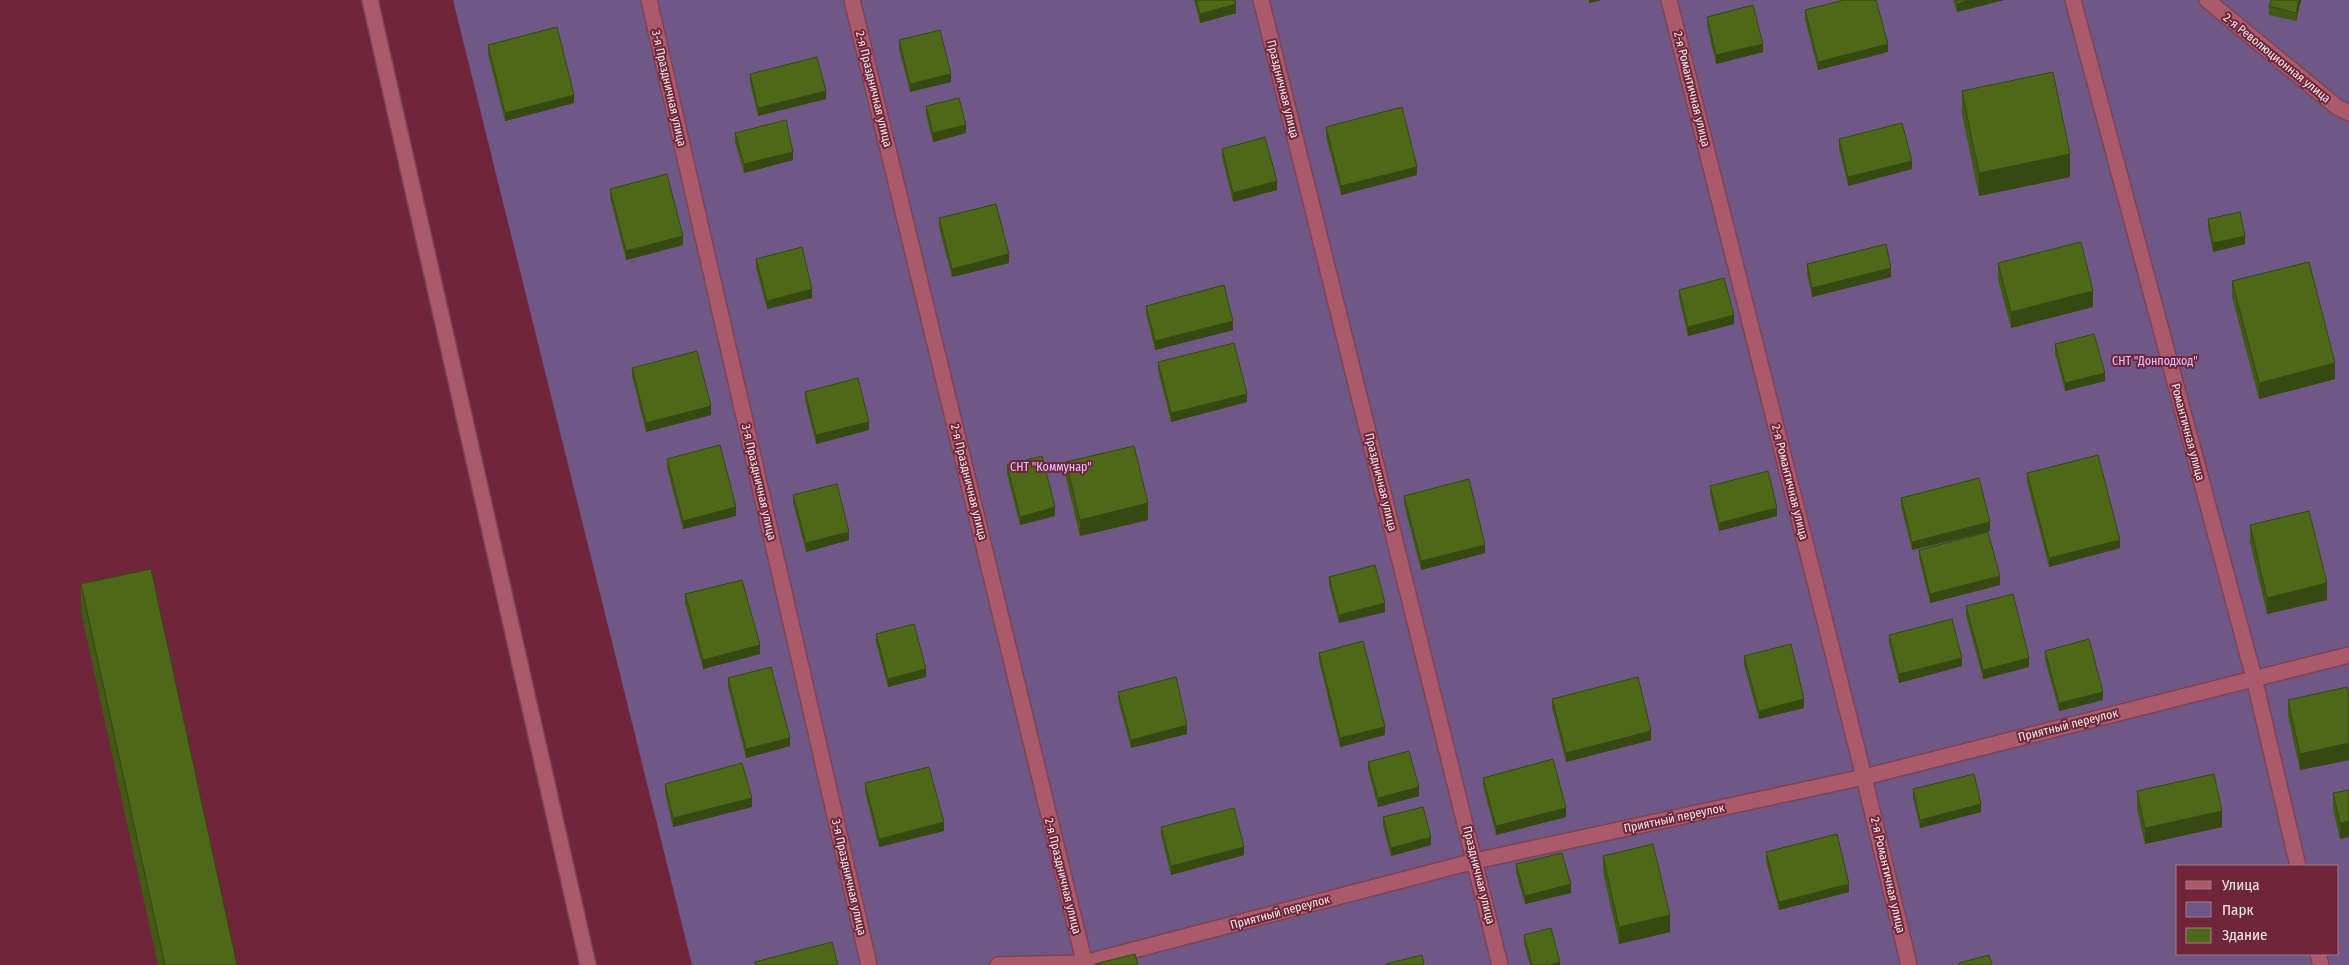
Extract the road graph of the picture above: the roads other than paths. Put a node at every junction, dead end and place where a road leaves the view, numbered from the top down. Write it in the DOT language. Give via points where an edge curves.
graph roads {
  1 [pos="370,0"];
  2 [pos="649,0"];
  3 [pos="852,0"];
  4 [pos="1261,0"];
  5 [pos="1669,0"];
  6 [pos="2073,0"];
  7 [pos="2207,0"];
  8 [pos="2349,113"];
  9 [pos="2349,655"];
  10 [pos="2254,678"];
  11 [pos="1864,777"];
  12 [pos="1475,861"];
  13 [pos="2298,865"];
  14 [pos="1084,964"];
  15 [pos="588,965"];
  16 [pos="869,965"];
  17 [pos="998,965"];
  18 [pos="1500,965"];
  19 [pos="1909,965"];
  1 -- 15 [label="street"];
  2 -- 16 [label="street, 3-я Праздничная улица"];
  3 -- 14 [label="street, 2-я Праздничная улица"];
  4 -- 12 [label="street, Праздничная улица"];
  5 -- 11 [label="street, 2-я Романтичная улица"];
  6 -- 10 [label="street, Романтичная улица"];
  7 -- 8 [label="street, 2-я Революционная улица" via="2337,107"];
  9 -- 10 [label="street, Приятный переулок"];
  10 -- 11 [label="street, Приятный переулок"];
  10 -- 13 [label="street, Романтичная улица"];
  11 -- 12 [label="street, Приятный переулок"];
  11 -- 19 [label="street, 2-я Романтичная улица"];
  12 -- 14 [label="street, Приятный переулок"];
  12 -- 18 [label="street, Праздничная улица"];
  14 -- 17 [label="street, Приятный переулок"];
}
